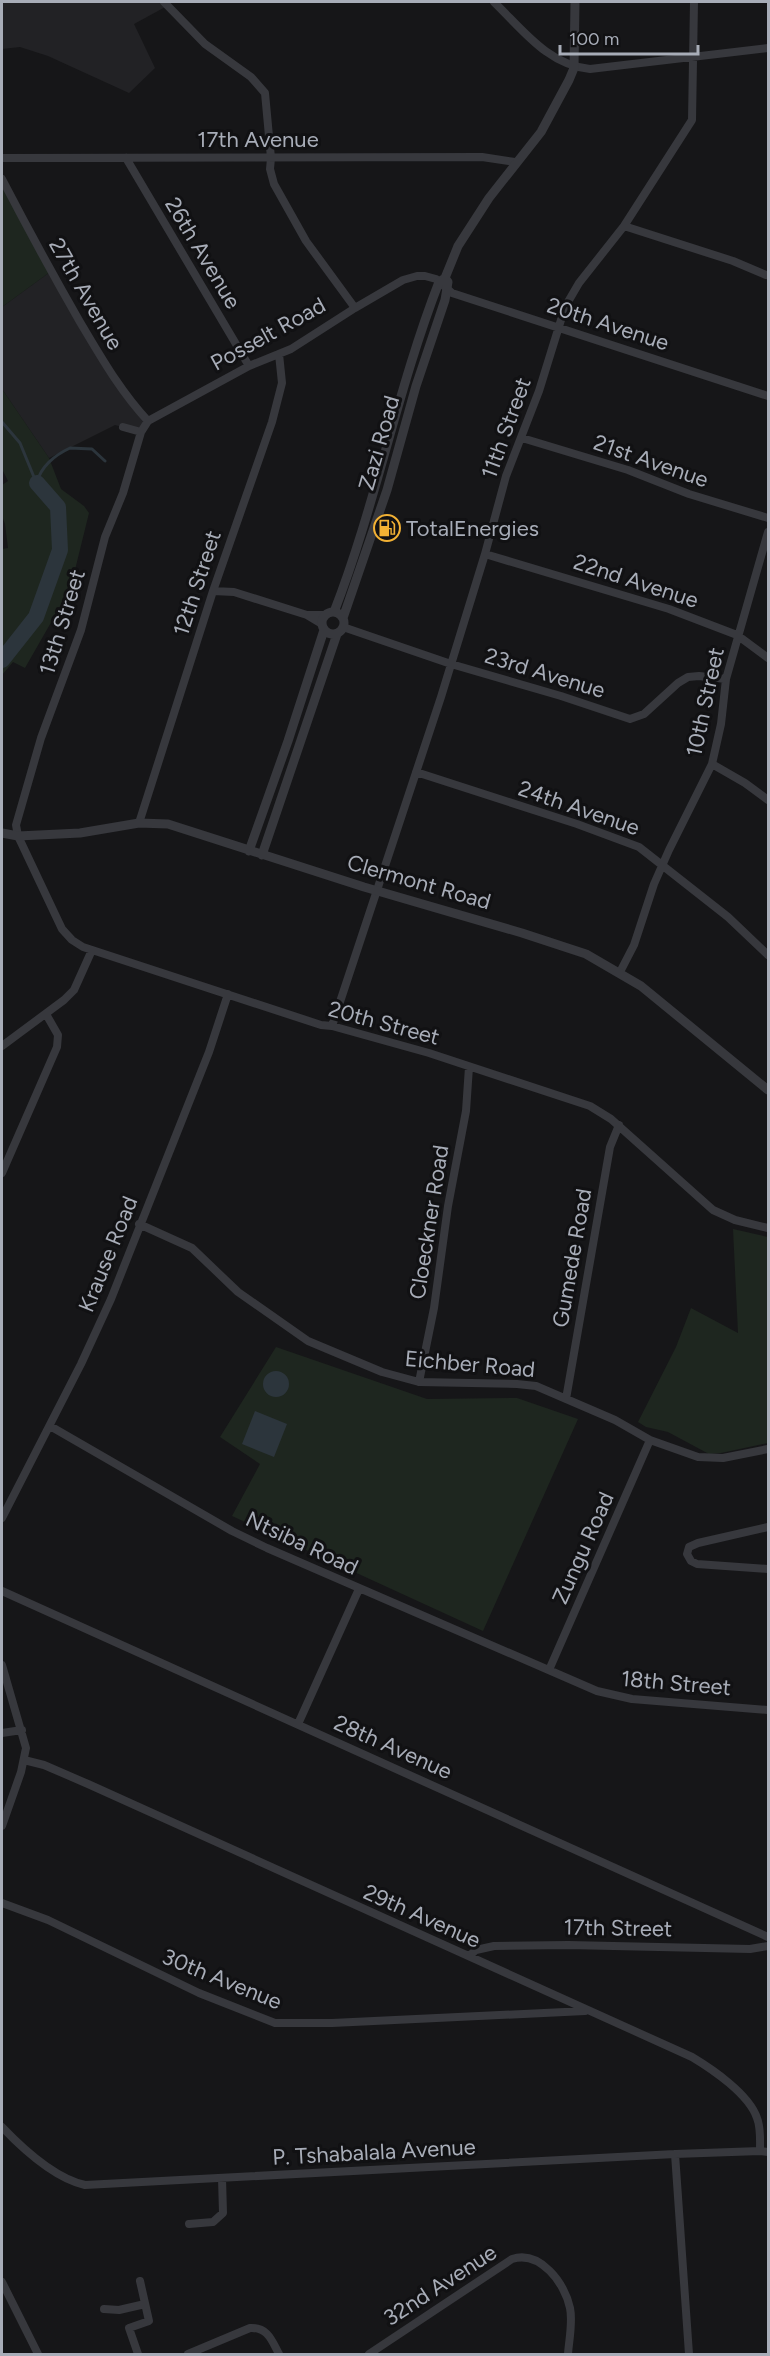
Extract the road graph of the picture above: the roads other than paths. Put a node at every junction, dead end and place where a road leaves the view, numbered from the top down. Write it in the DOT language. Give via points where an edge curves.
graph roads {
  1 [pos="164,2"];
  2 [pos="494,2"];
  3 [pos="575,2"];
  4 [pos="694,2"];
  5 [pos="768,48"];
  6 [pos="692,58"];
  7 [pos="574,68"];
  8 [pos="2,158"];
  9 [pos="126,158"];
  10 [pos="271,158"];
  11 [pos="515,162"];
  12 [pos="2,179"];
  13 [pos="624,226"];
  14 [pos="766,275"];
  15 [pos="442,280"];
  16 [pos="448,290"];
  17 [pos="355,308"];
  18 [pos="557,328"];
  19 [pos="279,354"];
  20 [pos="249,366"];
  21 [pos="768,396"];
  22 [pos="148,421"];
  23 [pos="123,428"];
  24 [pos="141,432"];
  25 [pos="522,438"];
  26 [pos="768,518"];
  27 [pos="768,532"];
  28 [pos="485,554"];
  29 [pos="213,591"];
  30 [pos="326,620"];
  31 [pos="341,627"];
  32 [pos="737,635"];
  33 [pos="768,658"];
  34 [pos="451,664"];
  35 [pos="726,679"];
  36 [pos="712,764"];
  37 [pos="416,772"];
  38 [pos="768,800"];
  39 [pos="139,823"];
  40 [pos="2,833"];
  41 [pos="18,836"];
  42 [pos="249,850"];
  43 [pos="262,855"];
  44 [pos="663,865"];
  45 [pos="376,891"];
  46 [pos="92,950"];
  47 [pos="768,956"];
  48 [pos="620,972"];
  49 [pos="228,994"];
  50 [pos="46,1014"];
  51 [pos="332,1026"];
  52 [pos="2,1046"];
  53 [pos="469,1067"];
  54 [pos="768,1090"];
  55 [pos="619,1125"];
  56 [pos="2,1173"];
  57 [pos="140,1224"];
  58 [pos="768,1228"];
  59 [pos="419,1382"];
  60 [pos="566,1399"];
  61 [pos="50,1426"];
  62 [pos="650,1440"];
  63 [pos="768,1449"];
  64 [pos="2,1518"];
  65 [pos="768,1527"];
  66 [pos="768,1569"];
  67 [pos="359,1589"];
  68 [pos="2,1591"];
  69 [pos="2,1665"];
  70 [pos="549,1670"];
  71 [pos="768,1710"];
  72 [pos="298,1724"];
  73 [pos="22,1730"];
  74 [pos="2,1733"];
  75 [pos="24,1760"];
  76 [pos="2,1826"];
  77 [pos="2,1903"];
  78 [pos="768,1937"];
  79 [pos="768,1946"];
  80 [pos="469,1956"];
  81 [pos="586,2011"];
  82 [pos="2,2127"];
  83 [pos="764,2152"];
  84 [pos="675,2154"];
  85 [pos="222,2178"];
  86 [pos="189,2224"];
  87 [pos="140,2281"];
  88 [pos="2,2282"];
  89 [pos="145,2304"];
  90 [pos="104,2309"];
  91 [pos="38,2355"];
  92 [pos="138,2355"];
  93 [pos="188,2355"];
  94 [pos="279,2355"];
  95 [pos="369,2355"];
  96 [pos="568,2355"];
  97 [pos="689,2355"];
  1 -- 10 [label="street" via="205,44 260,87 266,98"];
  2 -- 7 [label="street" via="549,55"];
  3 -- 7 [label="street, Zazi Road"];
  4 -- 6 [label="street, 11th Street"];
  5 -- 6 [label="street"];
  6 -- 7 [label="street"];
  6 -- 13 [label="street, 11th Street" via="692,120"];
  7 -- 11 [label="street, Zazi Road" via="541,132"];
  8 -- 9 [label="street, 17th Avenue"];
  9 -- 10 [label="street, 17th Avenue"];
  9 -- 20 [label="street, 26th Avenue"];
  10 -- 11 [label="street, 17th Avenue" via="482,157"];
  10 -- 17 [label="street" via="274,184 325,268"];
  11 -- 15 [label="street, Zazi Road" via="466,233"];
  12 -- 22 [label="street, 27th Avenue" via="109,370"];
  13 -- 14 [label="street"];
  13 -- 18 [label="street, 11th Street" via="574,291"];
  15 -- 16 [label="street" via="448,282"];
  15 -- 17 [label="street, Posselt Road" via="410,278"];
  15 -- 30 [label="street, Zazi Road" via="405,382 364,525"];
  16 -- 18 [label="street, 20th Avenue"];
  16 -- 31 [label="street, Zazi Road"];
  17 -- 19 [label="street, Posselt Road"];
  18 -- 21 [label="street, 20th Avenue"];
  18 -- 25 [label="street, 11th Street"];
  19 -- 20 [label="street, Posselt Road"];
  19 -- 29 [label="street, 12th Street" via="282,383 272,422"];
  20 -- 22 [label="street, Posselt Road"];
  22 -- 24 [label="street, 13th Street"];
  23 -- 24 [label="street"];
  24 -- 41 [label="street, 13th Street" via="105,537 81,630 29,779 16,825"];
  25 -- 26 [label="street, 21st Avenue"];
  25 -- 28 [label="street, 11th Street" via="506,476"];
  27 -- 32 [label="street, 10th Street"];
  28 -- 32 [label="street, 22nd Avenue" via="649,602"];
  28 -- 34 [label="street, 11th Street"];
  29 -- 30 [label="street" via="234,592"];
  29 -- 39 [label="street, 12th Street"];
  30 -- 31 [label="street"];
  30 -- 31 [label="street" via="329,634"];
  30 -- 42 [label="street, Zazi Road"];
  31 -- 34 [label="street, 23rd Avenue"];
  31 -- 43 [label="street, Zazi Road"];
  32 -- 33 [label="street, 22nd Avenue"];
  32 -- 35 [label="street, 10th Street"];
  34 -- 35 [label="street, 23rd Avenue" via="630,719 644,714 688,677"];
  34 -- 37 [label="street, 11th Street"];
  35 -- 36 [label="street, 10th Street"];
  36 -- 38 [label="street"];
  36 -- 44 [label="street, 10th Street"];
  37 -- 44 [label="street, 24th Avenue" via="630,843"];
  37 -- 45 [label="street, 11th Street"];
  39 -- 41 [label="street, Clermont Road" via="80,833"];
  39 -- 42 [label="street, Clermont Road" via="185,828"];
  40 -- 41 [label="street"];
  41 -- 46 [label="street, 20th Street" via="62,929 72,940"];
  42 -- 43 [label="street, Clermont Road"];
  43 -- 45 [label="street, Clermont Road"];
  44 -- 47 [label="street, 24th Avenue" via="728,917"];
  44 -- 48 [label="street, 10th Street"];
  45 -- 48 [label="street, Clermont Road" via="566,947"];
  45 -- 51 [label="street, 11th Street"];
  46 -- 49 [label="street, 20th Street"];
  46 -- 50 [label="street" via="74,990"];
  48 -- 54 [label="street, Clermont Road"];
  49 -- 51 [label="street, 20th Street"];
  49 -- 57 [label="street, Krause Road"];
  50 -- 52 [label="street"];
  50 -- 56 [label="street" via="58,1035 57,1047"];
  51 -- 53 [label="street, 20th Street"];
  53 -- 55 [label="street, 20th Street" via="575,1099"];
  53 -- 59 [label="street, Cloeckner Road" via="466,1111"];
  55 -- 58 [label="street, 20th Street" via="713,1210"];
  55 -- 60 [label="street, Gumede Road" via="608,1157"];
  57 -- 59 [label="street, Eichber Road" via="192,1248 238,1292 308,1341 382,1372"];
  57 -- 61 [label="street, Krause Road" via="111,1299"];
  59 -- 60 [label="street, Eichber Road" via="527,1385"];
  60 -- 62 [label="street, Eichber Road"];
  61 -- 64 [label="street, Krause Road"];
  61 -- 67 [label="street, Ntsiba Road" via="232,1531"];
  62 -- 63 [label="street, Eichber Road" via="709,1459"];
  62 -- 70 [label="street, Zungu Road"];
  65 -- 66 [label="street" via="698,1543 689,1547 687,1554 697,1564"];
  67 -- 70 [label="street, Ntsiba Road"];
  67 -- 72 [label="street"];
  68 -- 72 [label="street, 28th Avenue"];
  69 -- 73 [label="street"];
  70 -- 71 [label="street, 18th Street" via="618,1697"];
  72 -- 78 [label="street, 28th Avenue"];
  73 -- 74 [label="street"];
  73 -- 75 [label="street"];
  75 -- 76 [label="street"];
  75 -- 80 [label="street, 29th Avenue" via="57,1770"];
  77 -- 81 [label="street, 30th Avenue" via="48,1920 199,1993 275,2023"];
  79 -- 80 [label="street, 17th Street" via="494,1946"];
  80 -- 81 [label="street, 29th Avenue"];
  81 -- 83 [label="street, 29th Avenue" via="717,2072 756,2115"];
  82 -- 85 [label="street, P. Tshabalala Avenue" via="57,2173 77,2183"];
  83 -- 84 [label="street, P. Tshabalala Avenue"];
  84 -- 85 [label="street, P. Tshabalala Avenue"];
  84 -- 97 [label="street"];
  85 -- 86 [label="street" via="223,2213 213,2222"];
  87 -- 89 [label="street"];
  88 -- 91 [label="street"];
  89 -- 90 [label="street"];
  89 -- 92 [label="street" via="148,2322 129,2328"];
  93 -- 94 [label="street" via="250,2328 267,2332"];
  95 -- 96 [label="street, 32nd Avenue" via="518,2257 541,2264 563,2289 570,2309"];
}
